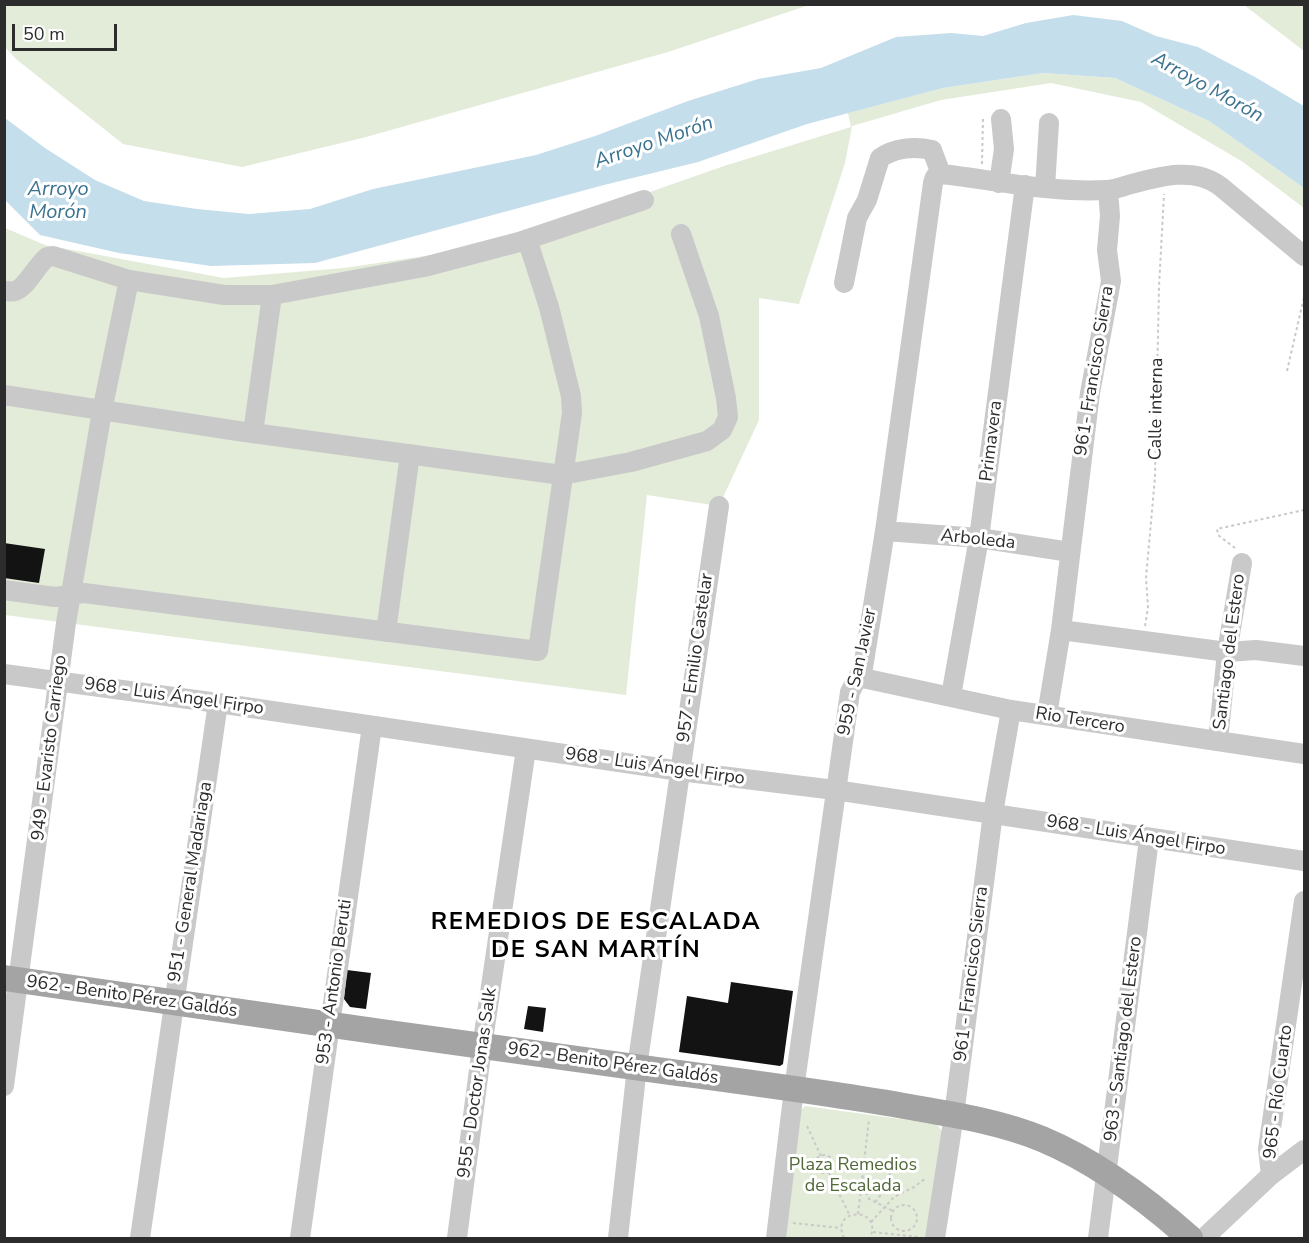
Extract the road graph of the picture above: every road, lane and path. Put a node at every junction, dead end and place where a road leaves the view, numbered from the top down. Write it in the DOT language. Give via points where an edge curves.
graph roads {
  1 [pos="992,118"];
  2 [pos="1049,123"];
  3 [pos="938,176"];
  4 [pos="1161,177"];
  5 [pos="991,181"];
  6 [pos="1025,185"];
  7 [pos="1045,188"];
  8 [pos="1108,190"];
  9 [pos="644,200"];
  10 [pos="681,234"];
  11 [pos="527,239"];
  12 [pos="1305,256"];
  13 [pos="129,280"];
  14 [pos="844,283"];
  15 [pos="4,291"];
  16 [pos="272,295"];
  17 [pos="1305,297"];
  18 [pos="1287,370"];
  19 [pos="4,395"];
  20 [pos="102,411"];
  21 [pos="253,433"];
  22 [pos="410,454"];
  23 [pos="562,475"];
  24 [pos="719,506"];
  25 [pos="1305,510"];
  26 [pos="1305,522"];
  27 [pos="885,531"];
  28 [pos="1305,536"];
  29 [pos="979,538"];
  30 [pos="1070,552"];
  31 [pos="1242,563"];
  32 [pos="4,590"];
  33 [pos="72,594"];
  34 [pos="1061,630"];
  35 [pos="386,632"];
  36 [pos="1142,640"];
  37 [pos="1227,652"];
  38 [pos="1305,656"];
  39 [pos="4,674"];
  40 [pos="858,677"];
  41 [pos="59,681"];
  42 [pos="951,696"];
  43 [pos="218,703"];
  44 [pos="1011,710"];
  45 [pos="1047,715"];
  46 [pos="372,726"];
  47 [pos="1218,741"];
  48 [pos="525,749"];
  49 [pos="1305,754"];
  50 [pos="680,771"];
  51 [pos="835,790"];
  52 [pos="993,813"];
  53 [pos="1149,839"];
  54 [pos="1305,861"];
  55 [pos="1305,901"];
  56 [pos="12,979"];
  57 [pos="173,1002"];
  58 [pos="329,1025"];
  59 [pos="482,1047"];
  60 [pos="637,1068"];
  61 [pos="4,1086"];
  62 [pos="794,1089"];
  63 [pos="871,1100"];
  64 [pos="954,1115"];
  65 [pos="1305,1150"];
  66 [pos="863,1168"];
  67 [pos="828,1172"];
  68 [pos="1107,1173"];
  69 [pos="1271,1175"];
  70 [pos="862,1177"];
  71 [pos="927,1178"];
  72 [pos="891,1182"];
  73 [pos="862,1183"];
  74 [pos="883,1184"];
  75 [pos="894,1197"];
  76 [pos="874,1203"];
  77 [pos="885,1206"];
  78 [pos="893,1211"];
  79 [pos="858,1214"];
  80 [pos="850,1216"];
  81 [pos="871,1222"];
  82 [pos="841,1228"];
  83 [pos="777,1230"];
  84 [pos="903,1231"];
  85 [pos="873,1232"];
  86 [pos="903,1237"];
  87 [pos="928,1238"];
  88 [pos="140,1239"];
  89 [pos="300,1239"];
  90 [pos="457,1239"];
  91 [pos="618,1239"];
  92 [pos="843,1239"];
  93 [pos="870,1239"];
  94 [pos="1098,1239"];
  95 [pos="1190,1239"];
  96 [pos="1204,1239"];
  1 -- 5 [label="path"];
  1 -- 5 [label="street" via="1004,149"];
  2 -- 7 [label="street"];
  3 -- 5 [label="street"];
  3 -- 14 [label="street" via="932,150 899,149 880,158 857,218"];
  3 -- 27 [label="street, 959 - San Javier" via="933,183"];
  4 -- 8 [label="street"];
  4 -- 12 [label="street" via="1198,175 1210,179"];
  4 -- 36 [label="path, Calle interna" via="1155,477 1146,578 1148,607"];
  5 -- 6 [label="street"];
  6 -- 7 [label="street"];
  6 -- 29 [label="street, Primavera"];
  7 -- 8 [label="street"];
  8 -- 30 [label="street, 961- Francisco Sierra" via="1111,281 1090,393"];
  9 -- 11 [label="street"];
  10 -- 23 [label="street" via="712,328 728,417 722,430 707,441 631,462"];
  11 -- 16 [label="street" via="424,267"];
  11 -- 23 [label="street" via="571,396 573,413"];
  13 -- 15 [label="street" via="46,256 23,286"];
  13 -- 16 [label="street" via="224,295"];
  13 -- 20 [label="street, 949 - Evaristo Carriego"];
  16 -- 21 [label="street"];
  17 -- 18 [label="path"];
  19 -- 20 [label="street"];
  20 -- 21 [label="street"];
  20 -- 33 [label="street, 949 - Evaristo Carriego"];
  21 -- 22 [label="street"];
  22 -- 23 [label="street"];
  22 -- 35 [label="street"];
  23 -- 35 [label="street" via="538,651"];
  24 -- 50 [label="street, 957 - Emilio Castelar"];
  25 -- 31 [label="path" via="1217,530 1240,554"];
  26 -- 28 [label="path"];
  27 -- 29 [label="street, Arboleda"];
  27 -- 40 [label="street, 959 - San Javier" via="863,668"];
  29 -- 30 [label="street, Arboleda"];
  29 -- 42 [label="street, Primavera"];
  30 -- 34 [label="street, 961- Francisco Sierra"];
  31 -- 37 [label="street, Santiago del Estero"];
  32 -- 33 [label="street" via="55,597"];
  33 -- 35 [label="street"];
  33 -- 41 [label="street, 949 - Evaristo Carriego"];
  34 -- 36 [label="street"];
  34 -- 45 [label="street, 961- Francisco Sierra"];
  36 -- 37 [label="street"];
  37 -- 38 [label="street" via="1256,650"];
  37 -- 47 [label="street, Santiago del Estero"];
  39 -- 41 [label="street, 968 - Luis Ángel Firpo"];
  40 -- 42 [label="street, Rio Tercero"];
  40 -- 51 [label="street, 959 - San Javier" via="850,692"];
  41 -- 43 [label="street, 968 - Luis Ángel Firpo"];
  41 -- 56 [label="street, 949 - Evaristo Carriego"];
  42 -- 44 [label="street, Rio Tercero"];
  43 -- 46 [label="street, 968 - Luis Ángel Firpo"];
  43 -- 57 [label="street, 951 - General Madariaga"];
  44 -- 45 [label="street, Rio Tercero"];
  44 -- 52 [label="street, 961 - Francisco Sierra"];
  45 -- 47 [label="street, Rio Tercero"];
  46 -- 48 [label="street, 968 - Luis Ángel Firpo"];
  46 -- 58 [label="street, 953 - Antonio Beruti"];
  47 -- 49 [label="street, Rio Tercero"];
  48 -- 50 [label="street, 968 - Luis Ángel Firpo"];
  48 -- 59 [label="street, 955 - Doctor Jonas Salk"];
  50 -- 51 [label="street, 968 - Luis Ángel Firpo"];
  50 -- 60 [label="street, 957 - Emilio Castelar"];
  51 -- 52 [label="street, 968 - Luis Ángel Firpo"];
  51 -- 62 [label="street, 959 - San Javier"];
  52 -- 53 [label="street, 968 - Luis Ángel Firpo"];
  52 -- 64 [label="street, 961 - Francisco Sierra"];
  53 -- 54 [label="street, 968 - Luis Ángel Firpo"];
  53 -- 68 [label="street, 963 - Santiago del Estero"];
  55 -- 69 [label="street, 965 - Río Cuarto" via="1268,1149"];
  56 -- 57 [label="main road, 962 - Benito Pérez Galdós"];
  56 -- 61 [label="street, 949 - Evaristo Carriego"];
  57 -- 58 [label="main road, 962 - Benito Pérez Galdós"];
  57 -- 88 [label="street, 951 - General Madariaga"];
  58 -- 59 [label="main road, 962 - Benito Pérez Galdós"];
  58 -- 89 [label="street, 953 - Antonio Beruti"];
  59 -- 60 [label="main road, 962 - Benito Pérez Galdós"];
  59 -- 90 [label="street, 955 - Doctor Jonas Salk"];
  60 -- 62 [label="main road, 962 - Benito Pérez Galdós"];
  60 -- 91 [label="street, 957 - Emilio Castelar"];
  62 -- 63 [label="main road, 962 - Benito Pérez Galdós"];
  62 -- 83 [label="street, 959 - San Javier"];
  63 -- 64 [label="main road, 962 - Benito Pérez Galdós"];
  63 -- 66 [label="path"];
  64 -- 68 [label="main road, 962 - Benito Pérez Galdós" via="1042,1139"];
  64 -- 87 [label="street, 961 - Francisco Sierra"];
  65 -- 69 [label="street"];
  66 -- 70 [label="path"];
  66 -- 72 [label="path" via="882,1165 890,1173"];
  67 -- 67 [label="path" via="832,1160 821,1156 816,1160 817,1169"];
  67 -- 80 [label="path"];
  68 -- 94 [label="street, 963 - Santiago del Estero"];
  68 -- 95 [label="main road, 962 - Benito Pérez Galdós"];
  69 -- 96 [label="street"];
  70 -- 73 [label="path"];
  70 -- 74 [label="path"];
  71 -- 75 [label="path"];
  72 -- 74 [label="path"];
  72 -- 75 [label="path"];
  73 -- 76 [label="path"];
  73 -- 79 [label="path"];
  74 -- 76 [label="path"];
  75 -- 77 [label="path"];
  76 -- 77 [label="path"];
  77 -- 78 [label="path"];
  77 -- 81 [label="path"];
  78 -- 84 [label="path" via="892,1224"];
  78 -- 84 [label="path" via="904,1206 915,1212 915,1224"];
  79 -- 80 [label="path"];
  79 -- 81 [label="path"];
  80 -- 82 [label="path"];
  81 -- 85 [label="path"];
  82 -- 83 [label="path"];
  82 -- 92 [label="path"];
  84 -- 86 [label="path"];
  85 -- 86 [label="path"];
  85 -- 93 [label="path"];
  86 -- 87 [label="path"];
}
